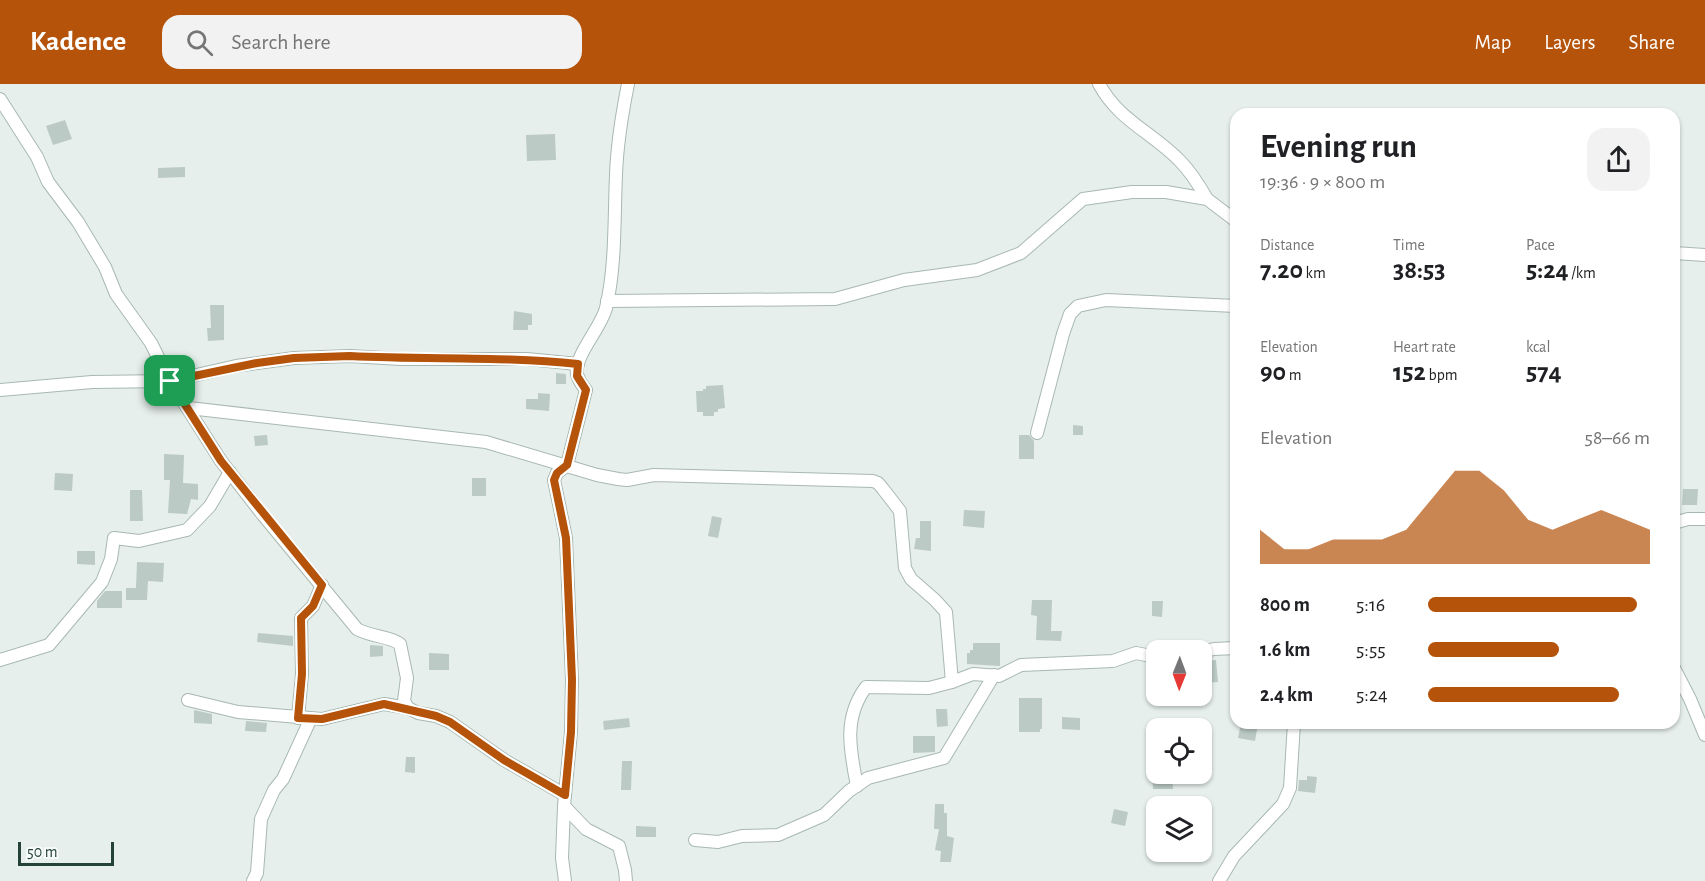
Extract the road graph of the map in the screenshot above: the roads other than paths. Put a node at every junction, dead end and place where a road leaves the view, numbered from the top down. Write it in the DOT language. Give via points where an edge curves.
graph roads {
  1 [pos="628,84"];
  2 [pos="1099,84"];
  3 [pos="0,99"];
  4 [pos="1206,199"];
  5 [pos="1230,217"];
  6 [pos="1680,253"];
  7 [pos="1705,255"];
  8 [pos="608,301"];
  9 [pos="1230,306"];
  10 [pos="578,364"];
  11 [pos="170,381"];
  12 [pos="0,390"];
  13 [pos="189,408"];
  14 [pos="1037,433"];
  15 [pos="567,465"];
  16 [pos="230,472"];
  17 [pos="1705,519"];
  18 [pos="1680,522"];
  19 [pos="322,585"];
  20 [pos="1230,648"];
  21 [pos="1212,650"];
  22 [pos="1146,655"];
  23 [pos="0,660"];
  24 [pos="994,675"];
  25 [pos="1680,680"];
  26 [pos="952,682"];
  27 [pos="188,700"];
  28 [pos="408,708"];
  29 [pos="298,718"];
  30 [pos="311,718"];
  31 [pos="1294,729"];
  32 [pos="1705,735"];
  33 [pos="857,786"];
  34 [pos="564,801"];
  35 [pos="695,840"];
  36 [pos="623,879"];
  37 [pos="254,881"];
  38 [pos="565,881"];
  39 [pos="1219,881"];
  1 -- 8 [label="street" via="619,134"];
  2 -- 4 [label="street" via="1113,106 1179,160"];
  3 -- 11 [label="street" via="48,182 100,258 116,294 151,343"];
  4 -- 5 [label="street"];
  4 -- 8 [label="street" via="1143,192 1083,199 1021,253 977,270 904,280 835,299"];
  6 -- 7 [label="street"];
  8 -- 10 [label="street" via="602,322"];
  9 -- 14 [label="street" via="1106,300 1078,306 1070,314 1063,334"];
  10 -- 11 [label="street" via="527,359 294,358"];
  10 -- 15 [label="street" via="577,376 586,390"];
  11 -- 12 [label="street" via="92,382"];
  11 -- 13 [label="street"];
  13 -- 15 [label="street" via="486,442"];
  13 -- 16 [label="street"];
  15 -- 26 [label="street" via="627,480 654,475 878,483 900,511 905,568 911,579 946,612"];
  15 -- 34 [label="street" via="554,480 566,538 572,680"];
  16 -- 19 [label="street"];
  16 -- 23 [label="street" via="210,506 187,530 139,541 114,538 102,582 49,645"];
  17 -- 18 [label="street"];
  19 -- 28 [label="street" via="357,629 400,644 407,678 404,701"];
  19 -- 29 [label="street" via="313,606 301,618"];
  20 -- 21 [label="street"];
  22 -- 24 [label="street" via="1136,653 1113,661 1021,665"];
  24 -- 26 [label="street" via="973,674"];
  24 -- 33 [label="street" via="944,758 868,778"];
  25 -- 32 [label="street"];
  26 -- 33 [label="street" via="929,688 866,687 856,701 849,741"];
  27 -- 29 [label="street" via="238,712"];
  28 -- 30 [label="street" via="384,704 322,719"];
  28 -- 34 [label="street" via="450,722"];
  29 -- 30 [label="street"];
  30 -- 37 [label="street" via="261,819"];
  31 -- 39 [label="street" via="1287,796 1234,856"];
  33 -- 35 [label="street" via="824,815 778,835 742,836 718,842"];
  34 -- 36 [label="street" via="586,829 619,846"];
  34 -- 38 [label="street"];
}
